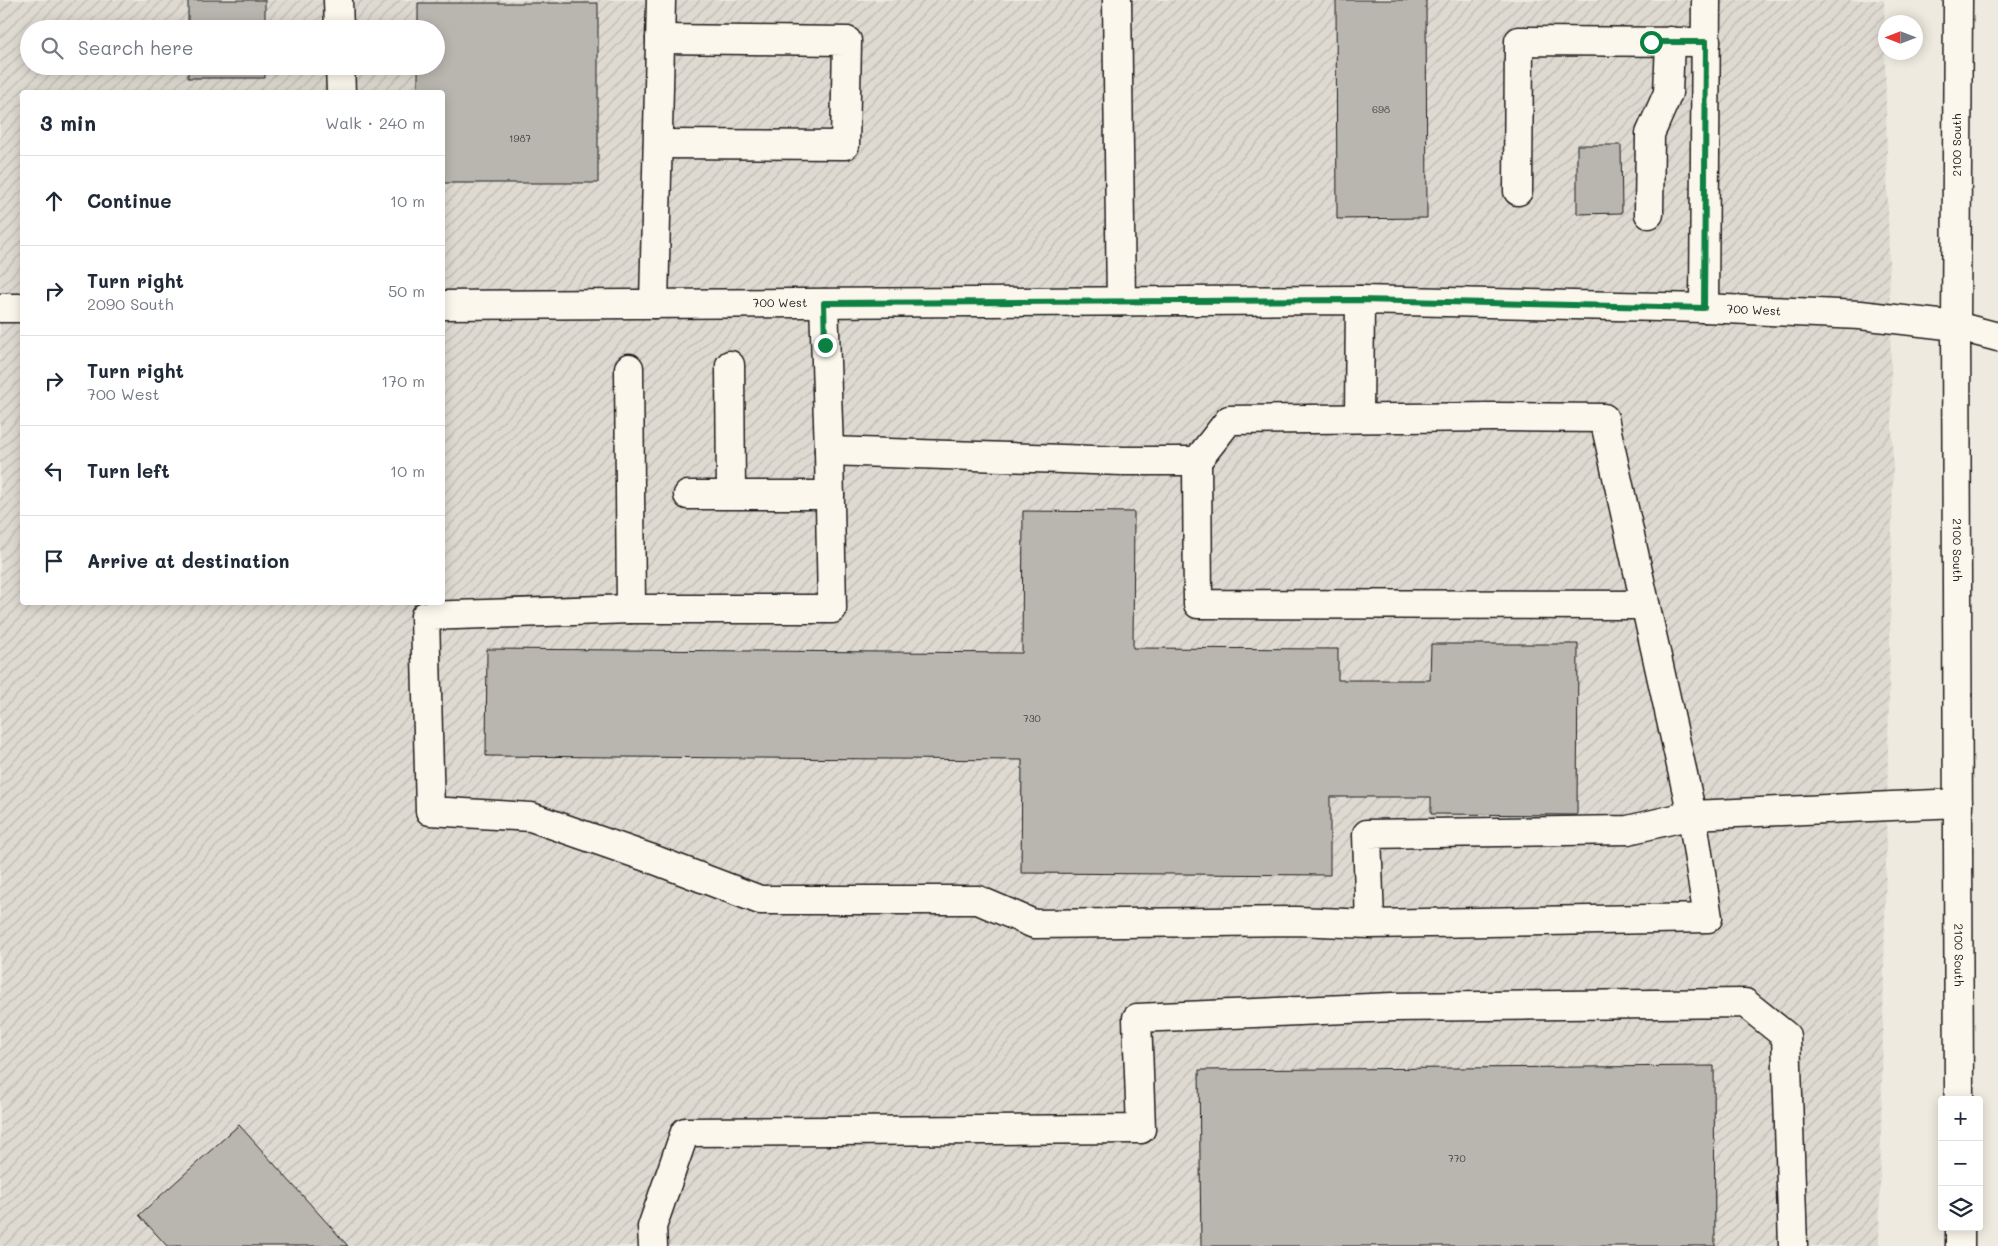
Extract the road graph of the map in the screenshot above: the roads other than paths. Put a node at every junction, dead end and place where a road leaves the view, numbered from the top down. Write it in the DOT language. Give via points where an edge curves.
graph roads {
  1 [pos="338,0"];
  2 [pos="661,0"];
  3 [pos="1117,0"];
  4 [pos="1706,0"];
  5 [pos="1958,0"];
  6 [pos="339,20"];
  7 [pos="660,39"];
  8 [pos="1670,41"];
  9 [pos="1706,42"];
  10 [pos="340,75"];
  11 [pos="341,90"];
  12 [pos="658,144"];
  13 [pos="1518,191"];
  14 [pos="1649,214"];
  15 [pos="1360,300"];
  16 [pos="1121,301"];
  17 [pos="824,303"];
  18 [pos="654,304"];
  19 [pos="445,305"];
  20 [pos="0,308"];
  21 [pos="20,308"];
  22 [pos="1704,308"];
  23 [pos="1956,326"];
  24 [pos="1998,337"];
  25 [pos="730,365"];
  26 [pos="629,368"];
  27 [pos="1359,418"];
  28 [pos="829,451"];
  29 [pos="1197,461"];
  30 [pos="731,494"];
  31 [pos="688,495"];
  32 [pos="830,495"];
  33 [pos="1644,605"];
  34 [pos="631,609"];
  35 [pos="1958,803"];
  36 [pos="1692,814"];
  37 [pos="1370,924"];
  38 [pos="1959,1096"];
  39 [pos="1960,1231"];
  40 [pos="653,1246"];
  41 [pos="1793,1246"];
  42 [pos="1960,1246"];
  1 -- 6 [label="main road"];
  2 -- 7 [label="main road"];
  3 -- 16 [label="main road"];
  4 -- 9 [label="main road"];
  5 -- 23 [label="main road, 2100 South"];
  7 -- 12 [label="main road"];
  7 -- 12 [label="main road" via="846,41 845,145"];
  8 -- 9 [label="main road"];
  8 -- 13 [label="main road" via="1519,41"];
  8 -- 14 [label="main road" via="1668,93 1650,134"];
  9 -- 22 [label="main road"];
  10 -- 11 [label="main road"];
  12 -- 18 [label="main road"];
  15 -- 16 [label="main road, 700 West"];
  15 -- 22 [label="main road, 700 West"];
  15 -- 27 [label="main road"];
  16 -- 17 [label="main road, 700 West"];
  17 -- 18 [label="main road, 700 West"];
  17 -- 28 [label="main road"];
  18 -- 19 [label="main road, 700 West"];
  20 -- 21 [label="main road"];
  22 -- 23 [label="main road, 700 West" via="1860,314"];
  23 -- 24 [label="main road, 700 West"];
  23 -- 35 [label="main road, 2100 South"];
  25 -- 30 [label="main road"];
  26 -- 34 [label="main road"];
  27 -- 29 [label="main road" via="1229,420"];
  27 -- 33 [label="main road" via="1604,418"];
  28 -- 29 [label="main road"];
  28 -- 32 [label="main road"];
  29 -- 33 [label="main road" via="1198,604"];
  30 -- 31 [label="main road"];
  30 -- 32 [label="main road"];
  32 -- 34 [label="main road" via="832,608"];
  33 -- 36 [label="main road"];
  34 -- 37 [label="main road" via="425,616 430,811 531,817 760,900 978,900 1034,924 1296,921"];
  35 -- 36 [label="main road"];
  35 -- 38 [label="main road, 2100 South"];
  36 -- 37 [label="main road" via="1628,830 1367,834"];
  36 -- 37 [label="main road" via="1708,918"];
  39 -- 42 [label="main road"];
  40 -- 41 [label="main road" via="652,1227 685,1132 1141,1129 1137,1018 1392,1007 1745,1003 1786,1036"];
}
